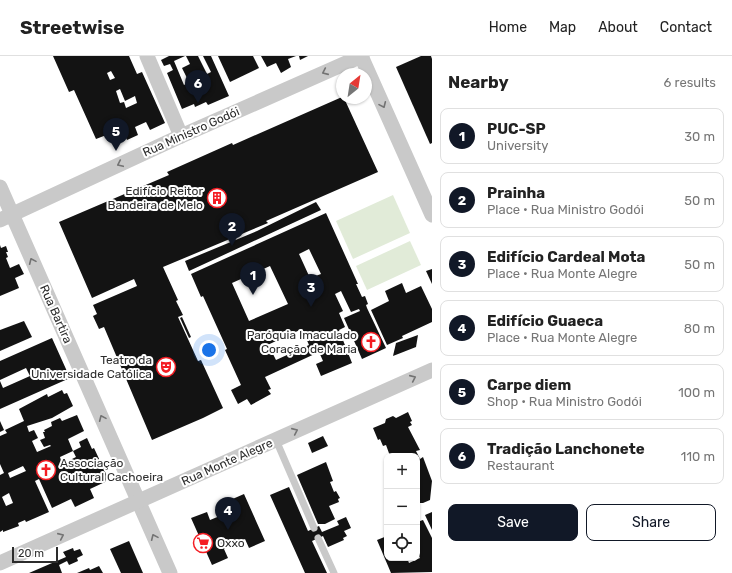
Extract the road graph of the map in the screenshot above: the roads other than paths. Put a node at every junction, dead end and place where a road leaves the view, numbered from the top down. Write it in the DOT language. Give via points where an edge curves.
graph roads {
  1 [pos="147,56"];
  2 [pos="361,56"];
  3 [pos="180,136"];
  4 [pos="0,187"];
  5 [pos="432,215"];
  6 [pos="6,217"];
  7 [pos="432,370"];
  8 [pos="276,440"];
  9 [pos="138,502"];
  10 [pos="314,528"];
  11 [pos="318,538"];
  12 [pos="0,564"];
  13 [pos="170,573"];
  14 [pos="334,573"];
  1 -- 3 [label="street"];
  2 -- 3 [label="street, Rua Ministro Godói, one-way"];
  2 -- 5 [label="street, one-way"];
  3 -- 6 [label="street, Rua Ministro Godói, one-way"];
  4 -- 6 [label="street, Rua Bartira"];
  9 -- 6 [label="street, Rua Bartira, one-way"];
  8 -- 7 [label="street, Rua Monte Alegre, one-way"];
  8 -- 9 [label="street, Rua Monte Alegre"];
  8 -- 10 [label="lane"];
  12 -- 9 [label="street, Rua Monte Alegre, one-way"];
  13 -- 9 [label="street, Rua Bartira, one-way"];
  11 -- 14 [label="lane"];
}
